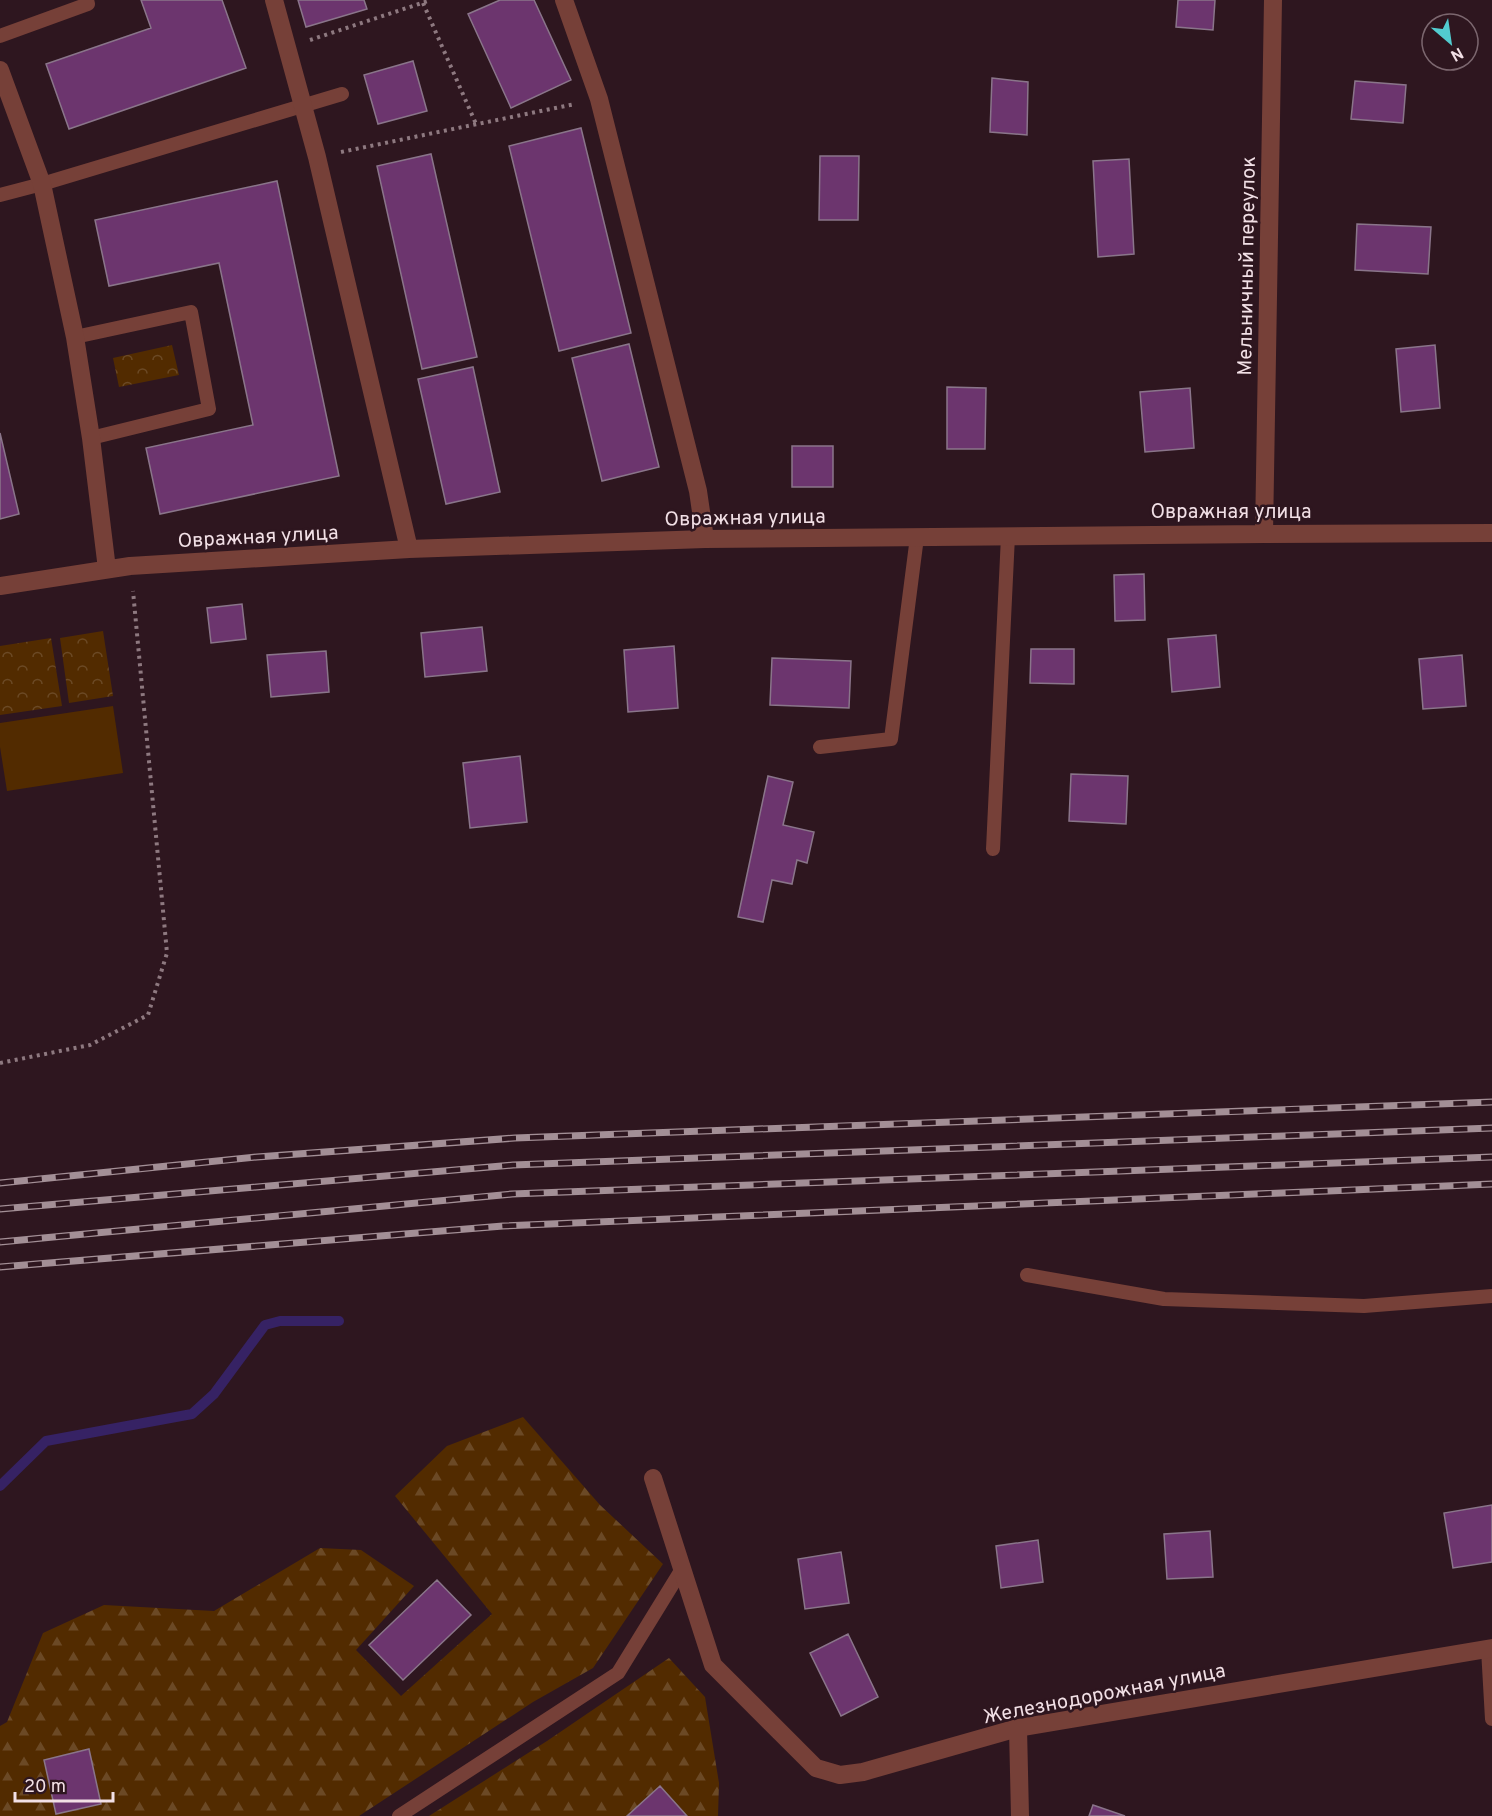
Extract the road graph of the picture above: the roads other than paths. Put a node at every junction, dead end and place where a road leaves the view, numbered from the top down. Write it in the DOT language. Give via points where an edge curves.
graph roads {
  1 [pos="87,0"];
  2 [pos="274,0"];
  3 [pos="564,0"];
  4 [pos="1274,0"];
  5 [pos="0,36"];
  6 [pos="0,70"];
  7 [pos="342,94"];
  8 [pos="303,106"];
  9 [pos="42,184"];
  10 [pos="0,195"];
  11 [pos="75,337"];
  12 [pos="91,438"];
  13 [pos="1492,533"];
  14 [pos="1264,534"];
  15 [pos="1008,536"];
  16 [pos="917,537"];
  17 [pos="705,539"];
  18 [pos="409,549"];
  19 [pos="107,569"];
  20 [pos="0,585"];
  21 [pos="820,747"];
  22 [pos="993,849"];
  23 [pos="1027,1275"];
  24 [pos="1492,1296"];
  25 [pos="653,1478"];
  26 [pos="682,1569"];
  27 [pos="1490,1648"];
  28 [pos="1492,1719"];
  29 [pos="1018,1728"];
  30 [pos="399,1816"];
  31 [pos="1020,1816"];
  1 -- 5 [label="lane" via="88,4"];
  2 -- 8 [label="street"];
  3 -- 17 [label="street" via="599,99 698,491"];
  4 -- 14 [label="street, Мельничный переулок"];
  6 -- 9 [label="street"];
  7 -- 8 [label="lane"];
  8 -- 9 [label="lane"];
  8 -- 18 [label="street"];
  9 -- 10 [label="lane"];
  9 -- 11 [label="street"];
  11 -- 12 [label="street"];
  11 -- 12 [label="lane" via="191,312 209,409"];
  12 -- 19 [label="street"];
  13 -- 14 [label="street, Овражная улица"];
  14 -- 15 [label="street, Овражная улица"];
  15 -- 16 [label="street, Овражная улица"];
  15 -- 22 [label="lane"];
  16 -- 17 [label="street, Овражная улица"];
  16 -- 21 [label="lane" via="891,739"];
  17 -- 18 [label="street, Овражная улица"];
  18 -- 19 [label="street, Овражная улица"];
  19 -- 20 [label="street, Овражная улица"];
  23 -- 24 [label="lane" via="1164,1299 1364,1306"];
  25 -- 26 [label="street, Железнодорожная улица"];
  26 -- 29 [label="street, Железнодорожная улица" via="713,1665 816,1768 840,1775 863,1772"];
  26 -- 30 [label="lane" via="618,1673"];
  27 -- 28 [label="lane"];
  27 -- 29 [label="street, Железнодорожная улица"];
  29 -- 31 [label="street"];
}
